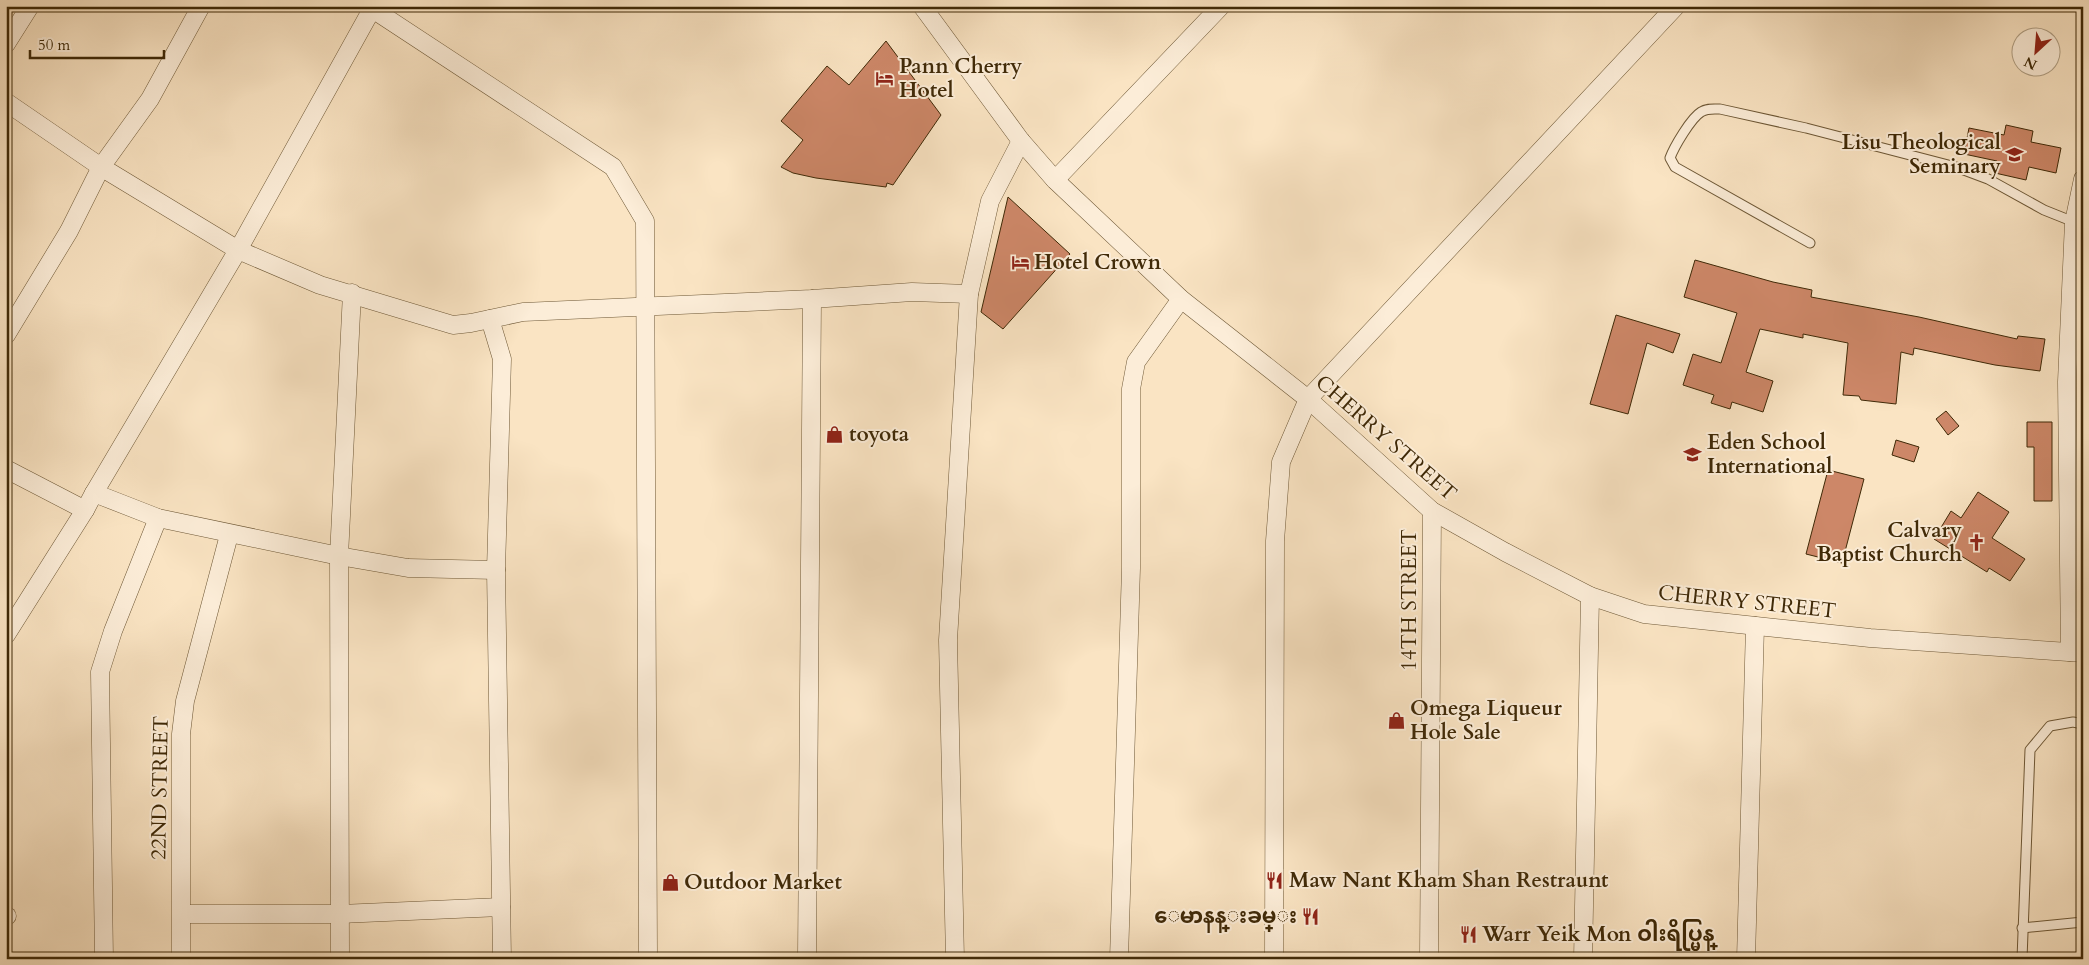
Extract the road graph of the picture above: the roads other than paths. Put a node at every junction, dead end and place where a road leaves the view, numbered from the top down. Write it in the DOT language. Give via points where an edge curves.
graph roads {
  1 [pos="30,6"];
  2 [pos="201,6"];
  3 [pos="922,6"];
  4 [pos="1221,6"];
  5 [pos="1676,6"];
  6 [pos="370,8"];
  7 [pos="6,44"];
  8 [pos="6,102"];
  9 [pos="1020,141"];
  10 [pos="101,167"];
  11 [pos="2083,179"];
  12 [pos="1055,180"];
  13 [pos="2074,222"];
  14 [pos="1810,243"];
  15 [pos="238,250"];
  16 [pos="352,293"];
  17 [pos="969,294"];
  18 [pos="812,299"];
  19 [pos="1181,299"];
  20 [pos="647,306"];
  21 [pos="490,319"];
  22 [pos="6,335"];
  23 [pos="1308,399"];
  24 [pos="6,469"];
  25 [pos="94,493"];
  26 [pos="85,510"];
  27 [pos="1432,511"];
  28 [pos="158,518"];
  29 [pos="229,535"];
  30 [pos="339,556"];
  31 [pos="496,570"];
  32 [pos="1590,596"];
  33 [pos="1755,626"];
  34 [pos="6,635"];
  35 [pos="2076,653"];
  36 [pos="2083,724"];
  37 [pos="501,907"];
  38 [pos="182,914"];
  39 [pos="340,914"];
  40 [pos="2083,922"];
  41 [pos="2022,928"];
  42 [pos="104,959"];
  43 [pos="181,959"];
  44 [pos="340,959"];
  45 [pos="502,959"];
  46 [pos="648,959"];
  47 [pos="807,959"];
  48 [pos="955,959"];
  49 [pos="1119,959"];
  50 [pos="1274,959"];
  51 [pos="1429,959"];
  52 [pos="1583,959"];
  53 [pos="1746,959"];
  54 [pos="2022,959"];
  1 -- 7 [label="street"];
  2 -- 10 [label="street" via="150,99"];
  3 -- 9 [label="street, CHERRY STREET"];
  4 -- 12 [label="street"];
  5 -- 23 [label="street"];
  6 -- 15 [label="street"];
  6 -- 20 [label="street" via="613,167 645,221"];
  8 -- 10 [label="street"];
  9 -- 12 [label="street, CHERRY STREET"];
  9 -- 17 [label="street" via="990,201"];
  10 -- 15 [label="street"];
  10 -- 22 [label="street" via="69,231"];
  11 -- 13 [label="street"];
  12 -- 19 [label="street, CHERRY STREET"];
  13 -- 14 [label="lane" via="2044,210 1988,179 1956,167 1720,109 1699,113 1673,149 1670,158 1675,167"];
  13 -- 35 [label="street" via="2067,382"];
  15 -- 16 [label="street" via="320,285"];
  15 -- 25 [label="street"];
  16 -- 21 [label="street" via="453,325"];
  16 -- 30 [label="street"];
  17 -- 18 [label="street" via="912,292"];
  17 -- 48 [label="street" via="948,640"];
  18 -- 20 [label="street"];
  18 -- 47 [label="street"];
  19 -- 23 [label="street, CHERRY STREET"];
  19 -- 49 [label="street" via="1136,362 1131,389 1131,568"];
  20 -- 21 [label="street" via="523,312"];
  20 -- 46 [label="street"];
  21 -- 31 [label="street" via="502,360"];
  23 -- 27 [label="street, CHERRY STREET"];
  23 -- 50 [label="street" via="1281,462 1275,541"];
  24 -- 26 [label="street"];
  25 -- 26 [label="street"];
  25 -- 28 [label="street"];
  26 -- 34 [label="street"];
  27 -- 32 [label="street, CHERRY STREET"];
  27 -- 51 [label="street, 14TH STREET"];
  28 -- 29 [label="street"];
  28 -- 42 [label="street" via="100,672"];
  29 -- 30 [label="street"];
  29 -- 38 [label="street, 22ND STREET" via="185,701 180,734"];
  30 -- 31 [label="street" via="408,568"];
  30 -- 39 [label="street"];
  31 -- 37 [label="street"];
  32 -- 33 [label="street, CHERRY STREET" via="1644,614"];
  32 -- 52 [label="street"];
  33 -- 35 [label="street, CHERRY STREET"];
  33 -- 53 [label="street"];
  36 -- 41 [label="lane" via="2073,722 2050,726 2030,750"];
  37 -- 39 [label="street"];
  37 -- 45 [label="street"];
  38 -- 39 [label="street"];
  38 -- 43 [label="street, 22ND STREET"];
  39 -- 44 [label="street"];
  40 -- 41 [label="lane"];
  41 -- 54 [label="lane"];
}
